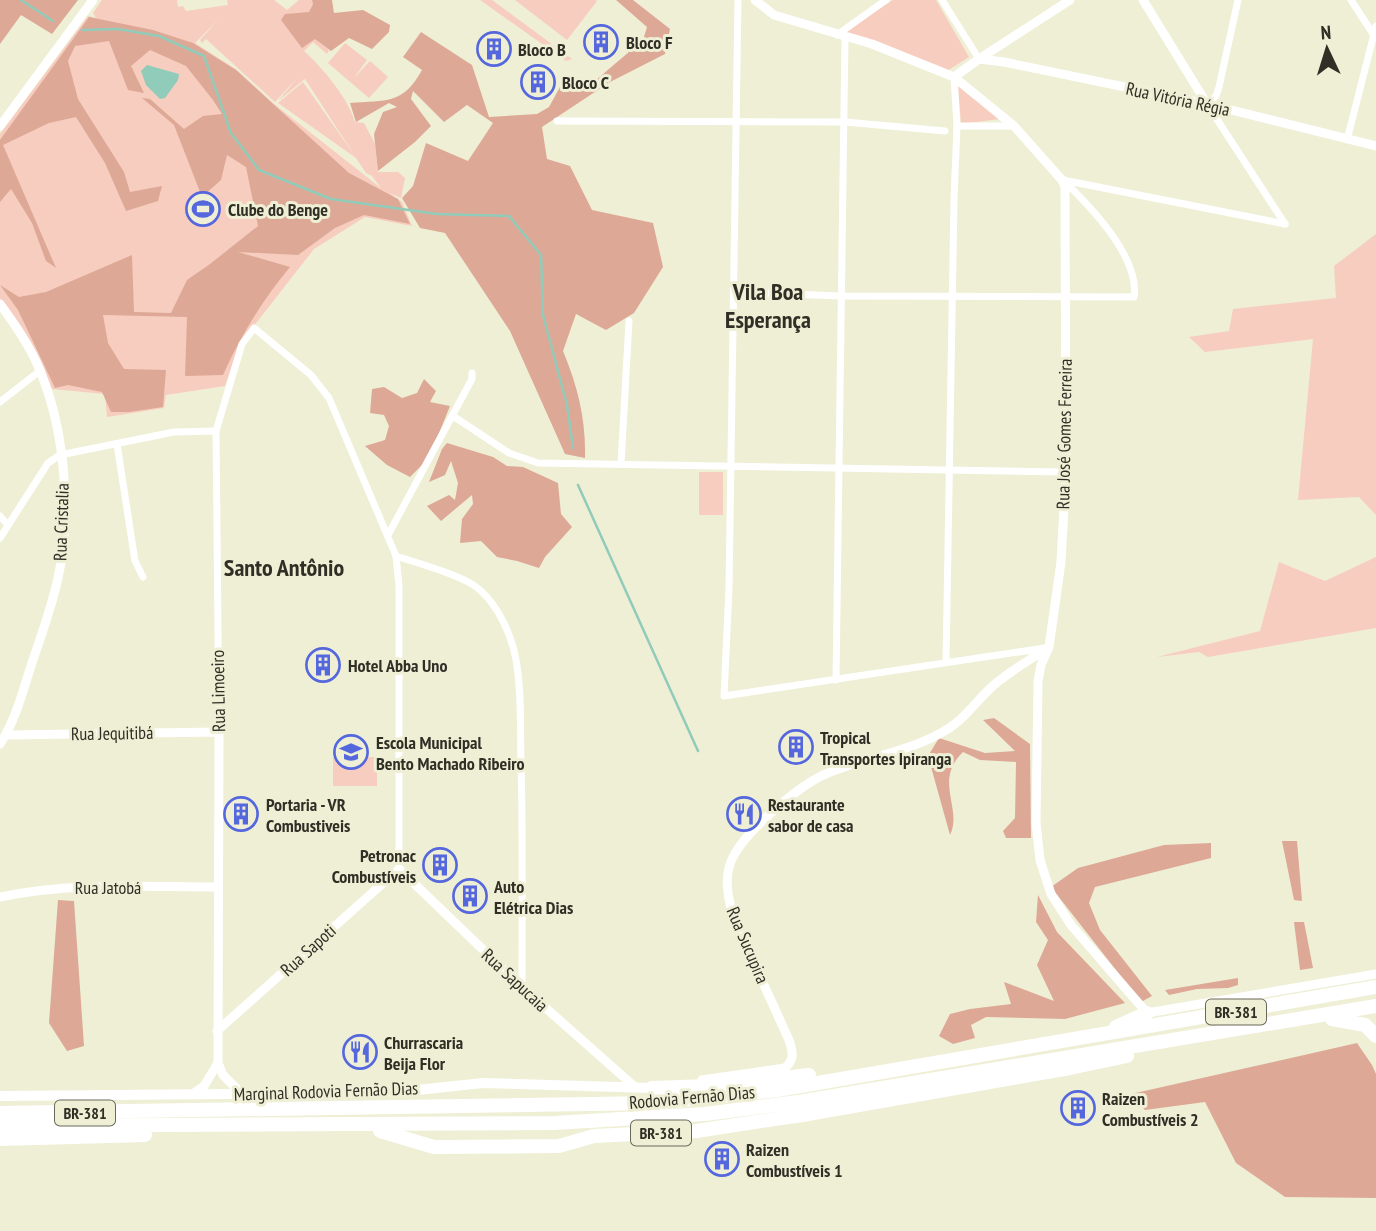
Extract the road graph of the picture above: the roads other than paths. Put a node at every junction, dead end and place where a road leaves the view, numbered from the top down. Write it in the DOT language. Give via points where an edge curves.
graph roads {
  1 [pos="93,0"];
  2 [pos="738,0"];
  3 [pos="755,0"];
  4 [pos="886,0"];
  5 [pos="943,0"];
  6 [pos="1070,0"];
  7 [pos="1143,0"];
  8 [pos="1238,0"];
  9 [pos="1351,0"];
  10 [pos="1376,26"];
  11 [pos="841,35"];
  12 [pos="1375,37"];
  13 [pos="979,59"];
  14 [pos="954,77"];
  15 [pos="1207,104"];
  16 [pos="736,120"];
  17 [pos="557,121"];
  18 [pos="845,122"];
  19 [pos="0,126"];
  20 [pos="957,126"];
  21 [pos="1014,126"];
  22 [pos="945,131"];
  23 [pos="1347,140"];
  24 [pos="1376,146"];
  25 [pos="1062,180"];
  26 [pos="735,292"];
  27 [pos="841,296"];
  28 [pos="951,296"];
  29 [pos="1064,298"];
  30 [pos="0,304"];
  31 [pos="629,321"];
  32 [pos="41,370"];
  33 [pos="472,373"];
  34 [pos="0,402"];
  35 [pos="453,416"];
  36 [pos="216,431"];
  37 [pos="117,444"];
  38 [pos="61,454"];
  39 [pos="621,464"];
  40 [pos="730,466"];
  41 [pos="839,467"];
  42 [pos="950,469"];
  43 [pos="1066,472"];
  44 [pos="0,516"];
  45 [pos="7,524"];
  46 [pos="387,535"];
  47 [pos="0,538"];
  48 [pos="396,556"];
  49 [pos="143,577"];
  50 [pos="1049,648"];
  51 [pos="946,662"];
  52 [pos="836,680"];
  53 [pos="219,732"];
  54 [pos="6,735"];
  55 [pos="0,744"];
  56 [pos="399,869"];
  57 [pos="218,887"];
  58 [pos="0,897"];
  59 [pos="1376,974"];
  60 [pos="522,987"];
  61 [pos="1376,987"];
  62 [pos="1376,1006"];
  63 [pos="1147,1013"];
  64 [pos="1313,1017"];
  65 [pos="217,1031"];
  66 [pos="1096,1036"];
  67 [pos="1376,1036"];
  68 [pos="1181,1038"];
  69 [pos="218,1063"];
  70 [pos="908,1066"];
  71 [pos="635,1087"];
  72 [pos="652,1088"];
  73 [pos="193,1094"];
  74 [pos="242,1094"];
  75 [pos="0,1096"];
  76 [pos="0,1113"];
  77 [pos="0,1126"];
  78 [pos="224,1126"];
  79 [pos="321,1126"];
  80 [pos="0,1139"];
  1 -- 19 [label="street"];
  2 -- 16 [label="street"];
  3 -- 11 [label="street" via="774,15"];
  4 -- 11 [label="street"];
  5 -- 13 [label="street"];
  6 -- 13 [label="street"];
  7 -- 15 [label="street"];
  8 -- 15 [label="street" via="1219,87"];
  9 -- 12 [label="street"];
  10 -- 12 [label="street"];
  11 -- 14 [label="street"];
  11 -- 18 [label="street"];
  12 -- 23 [label="street"];
  13 -- 14 [label="street"];
  13 -- 15 [label="street, Rua Vitória Régia"];
  14 -- 20 [label="street"];
  14 -- 21 [label="street"];
  15 -- 23 [label="street, Rua Vitória Régia"];
  15 -- 25 [label="street" via="1285,224"];
  16 -- 17 [label="street"];
  16 -- 18 [label="street"];
  16 -- 26 [label="street"];
  18 -- 22 [label="street"];
  18 -- 27 [label="street"];
  20 -- 21 [label="street"];
  20 -- 28 [label="street"];
  21 -- 25 [label="street"];
  23 -- 24 [label="street, Rua Vitória Régia"];
  25 -- 29 [label="street, Rua José Gomes Ferreira" via="1066,195"];
  25 -- 29 [label="street" via="1117,243 1136,285 1134,297"];
  26 -- 27 [label="street"];
  26 -- 40 [label="street"];
  27 -- 28 [label="street"];
  27 -- 41 [label="street"];
  28 -- 29 [label="street"];
  28 -- 42 [label="street"];
  29 -- 43 [label="street, Rua José Gomes Ferreira"];
  30 -- 32 [label="street, Rua Cristalia"];
  31 -- 39 [label="street"];
  32 -- 34 [label="street"];
  32 -- 38 [label="street, Rua Cristalia"];
  33 -- 35 [label="street"];
  35 -- 39 [label="street" via="509,453 538,463"];
  35 -- 46 [label="street"];
  36 -- 37 [label="street" via="174,432"];
  36 -- 46 [label="street, Rua Limoeiro" via="242,344 254,328 311,375 329,398"];
  36 -- 53 [label="street, Rua Limoeiro"];
  37 -- 38 [label="street"];
  37 -- 49 [label="street" via="135,561"];
  38 -- 45 [label="street" via="48,463"];
  38 -- 54 [label="street, Rua Cristalia" via="64,533 59,576 16,717"];
  39 -- 40 [label="street"];
  40 -- 41 [label="street"];
  40 -- 52 [label="street" via="723,696"];
  41 -- 42 [label="street"];
  41 -- 52 [label="street"];
  42 -- 43 [label="street"];
  42 -- 51 [label="street"];
  43 -- 50 [label="street, Rua José Gomes Ferreira" via="1061,562"];
  44 -- 45 [label="street"];
  45 -- 47 [label="street"];
  46 -- 48 [label="street"];
  48 -- 56 [label="street"];
  48 -- 60 [label="street" via="480,589 504,624 514,652 519,684"];
  50 -- 51 [label="street"];
  50 -- 63 [label="street, Rua José Gomes Ferreira" via="1038,681 1036,732 1035,805 1044,878 1071,925"];
  50 -- 72 [label="street, Rua Sucupira" via="994,685 960,720 939,734 829,772 758,825 733,857 727,880 729,903 789,1040 792,1060 785,1068"];
  51 -- 52 [label="street"];
  53 -- 54 [label="street, Rua Jequitibá"];
  53 -- 57 [label="street, Rua Limoeiro"];
  54 -- 55 [label="street, Rua Cristalia"];
  56 -- 60 [label="street, Rua Sapucaia"];
  56 -- 65 [label="street, Rua Sapoti"];
  57 -- 58 [label="street, Rua Jatobá" via="66,887"];
  57 -- 65 [label="street, Rua Limoeiro"];
  59 -- 63 [label="street, BR-381"];
  60 -- 71 [label="street, Rua Sapucaia"];
  61 -- 66 [label="highway, Rodovia Fernão Dias / BR-381"];
  62 -- 64 [label="highway, Rodovia Fernão Dias / BR-381"];
  63 -- 66 [label="highway"];
  64 -- 67 [label="highway, BR-381" via="1353,1021"];
  64 -- 68 [label="highway, Rodovia Fernão Dias / BR-381"];
  65 -- 69 [label="street, Rua Limoeiro"];
  66 -- 70 [label="highway, Rodovia Fernão Dias / BR-381"];
  68 -- 79 [label="highway, Rodovia Fernão Dias / BR-381" via="705,1114 554,1123"];
  68 -- 79 [label="highway, BR-381" via="1130,1056 1070,1069 802,1115 696,1130 594,1136 559,1146 434,1147 386,1132"];
  69 -- 73 [label="street" via="204,1086"];
  69 -- 74 [label="street"];
  70 -- 72 [label="highway, BR-381"];
  70 -- 76 [label="highway, Rodovia Fernão Dias / BR-381" via="777,1090 656,1103"];
  71 -- 72 [label="main road, Marginal Rodovia Fernão Dias / BR-381"];
  71 -- 74 [label="main road, Marginal Rodovia Fernão Dias / BR-381" via="483,1083 408,1091"];
  73 -- 74 [label="main road, Marginal Rodovia Fernão Dias / BR-381"];
  73 -- 75 [label="main road, Marginal Rodovia Fernão Dias / BR-381"];
  77 -- 78 [label="highway, Rodovia Fernão Dias / BR-381"];
  78 -- 79 [label="highway, Rodovia Fernão Dias / BR-381"];
  78 -- 80 [label="highway" via="136,1136"];
}
